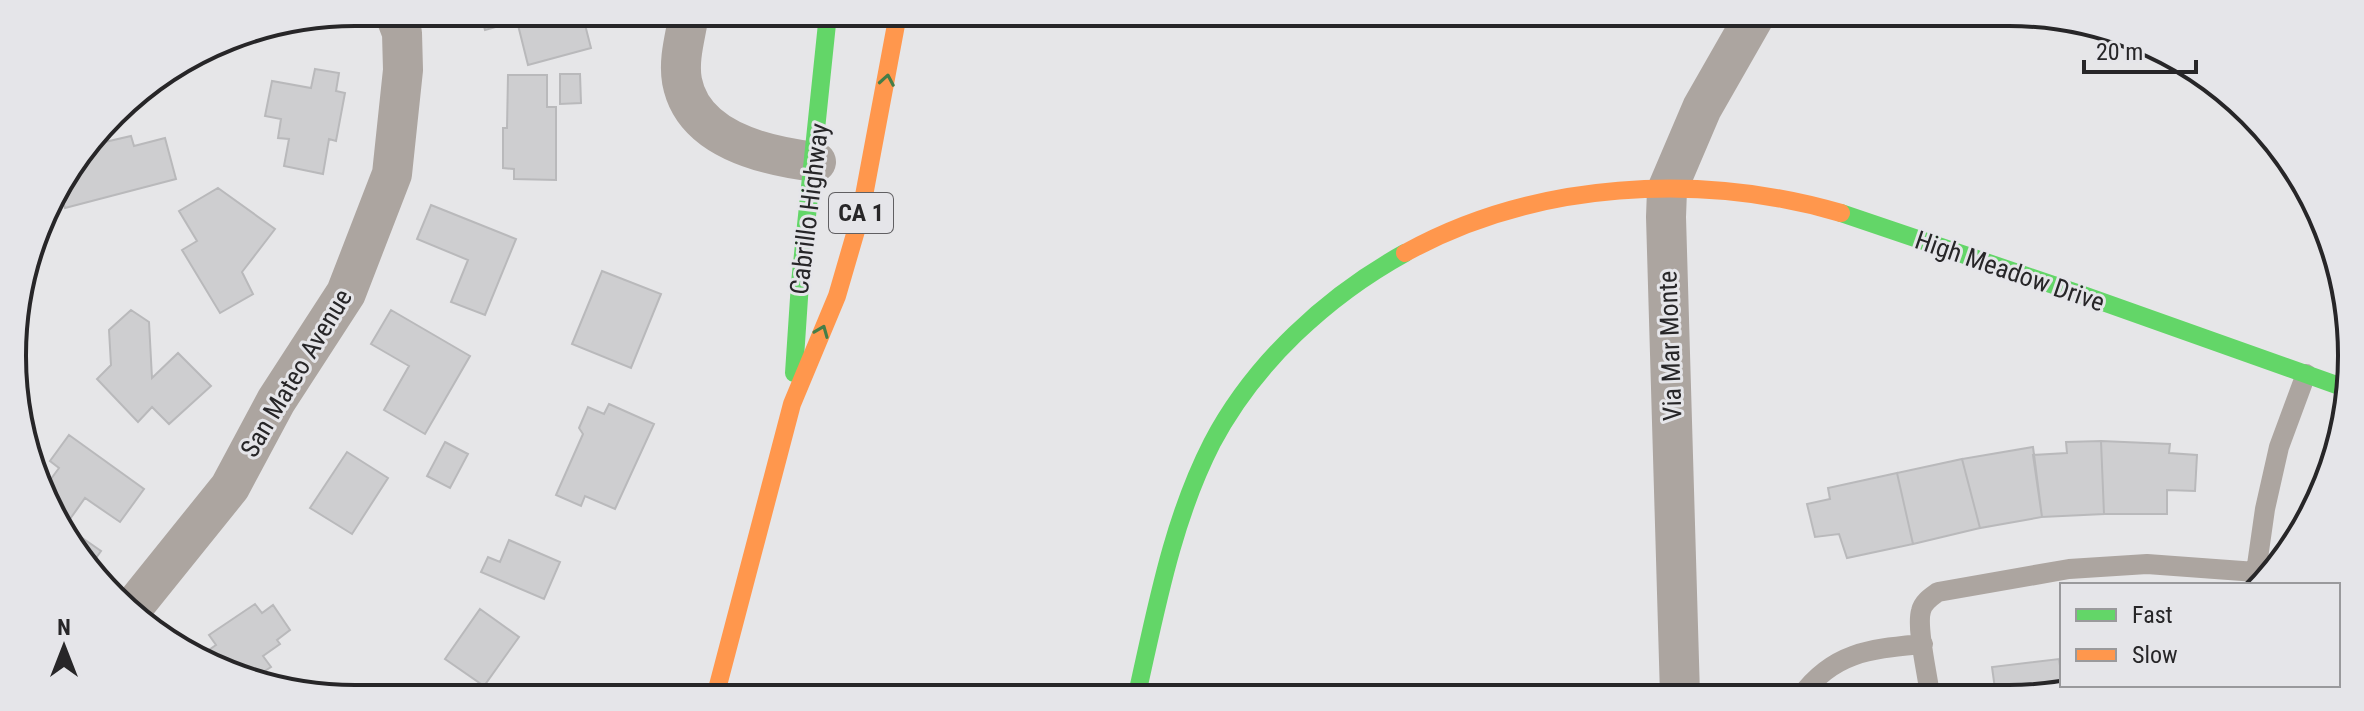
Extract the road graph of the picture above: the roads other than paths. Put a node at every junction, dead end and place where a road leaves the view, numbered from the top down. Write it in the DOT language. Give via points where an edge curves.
graph roads {
  1 [pos="399,26"];
  2 [pos="687,26"];
  3 [pos="827,26"];
  4 [pos="896,26"];
  5 [pos="1749,26"];
  6 [pos="816,162"];
  7 [pos="1667,190"];
  8 [pos="2306,374"];
  9 [pos="2336,385"];
  10 [pos="792,404"];
  11 [pos="2262,565"];
  12 [pos="2256,573"];
  13 [pos="137,602"];
  14 [pos="1923,644"];
  15 [pos="718,685"];
  16 [pos="1139,685"];
  17 [pos="1680,685"];
  18 [pos="1809,685"];
  19 [pos="1929,685"];
  1 -- 13 [label="street, San Mateo Avenue" via="403,70 392,174 346,293 276,401 230,487"];
  2 -- 6 [label="street" via="682,81 698,115 759,152"];
  3 -- 6 [label="main road, Cabrillo Highway / CA 1"];
  10 -- 4 [label="main road, Cabrillo Highway / CA 1, one-way" via="837,296 860,217"];
  5 -- 7 [label="street, Via Mar Monte" via="1702,108"];
  6 -- 10 [label="main road, Cabrillo Highway / CA 1" via="796,315"];
  7 -- 8 [label="main road, High Meadow Drive" via="1745,193 1850,216"];
  7 -- 16 [label="main road, High Meadow Drive" via="1587,192 1526,202 1445,231 1379,267 1279,350 1213,442 1190,494 1166,565"];
  7 -- 17 [label="street, Via Mar Monte"];
  8 -- 9 [label="main road, High Meadow Drive"];
  8 -- 11 [label="lane" via="2279,447 2265,509"];
  10 -- 15 [label="main road, Cabrillo Highway / CA 1"];
  12 -- 14 [label="lane" via="2147,564 2069,569 1938,592 1921,609"];
  14 -- 18 [label="lane" via="1868,650 1839,660"];
  14 -- 19 [label="lane"];
}
